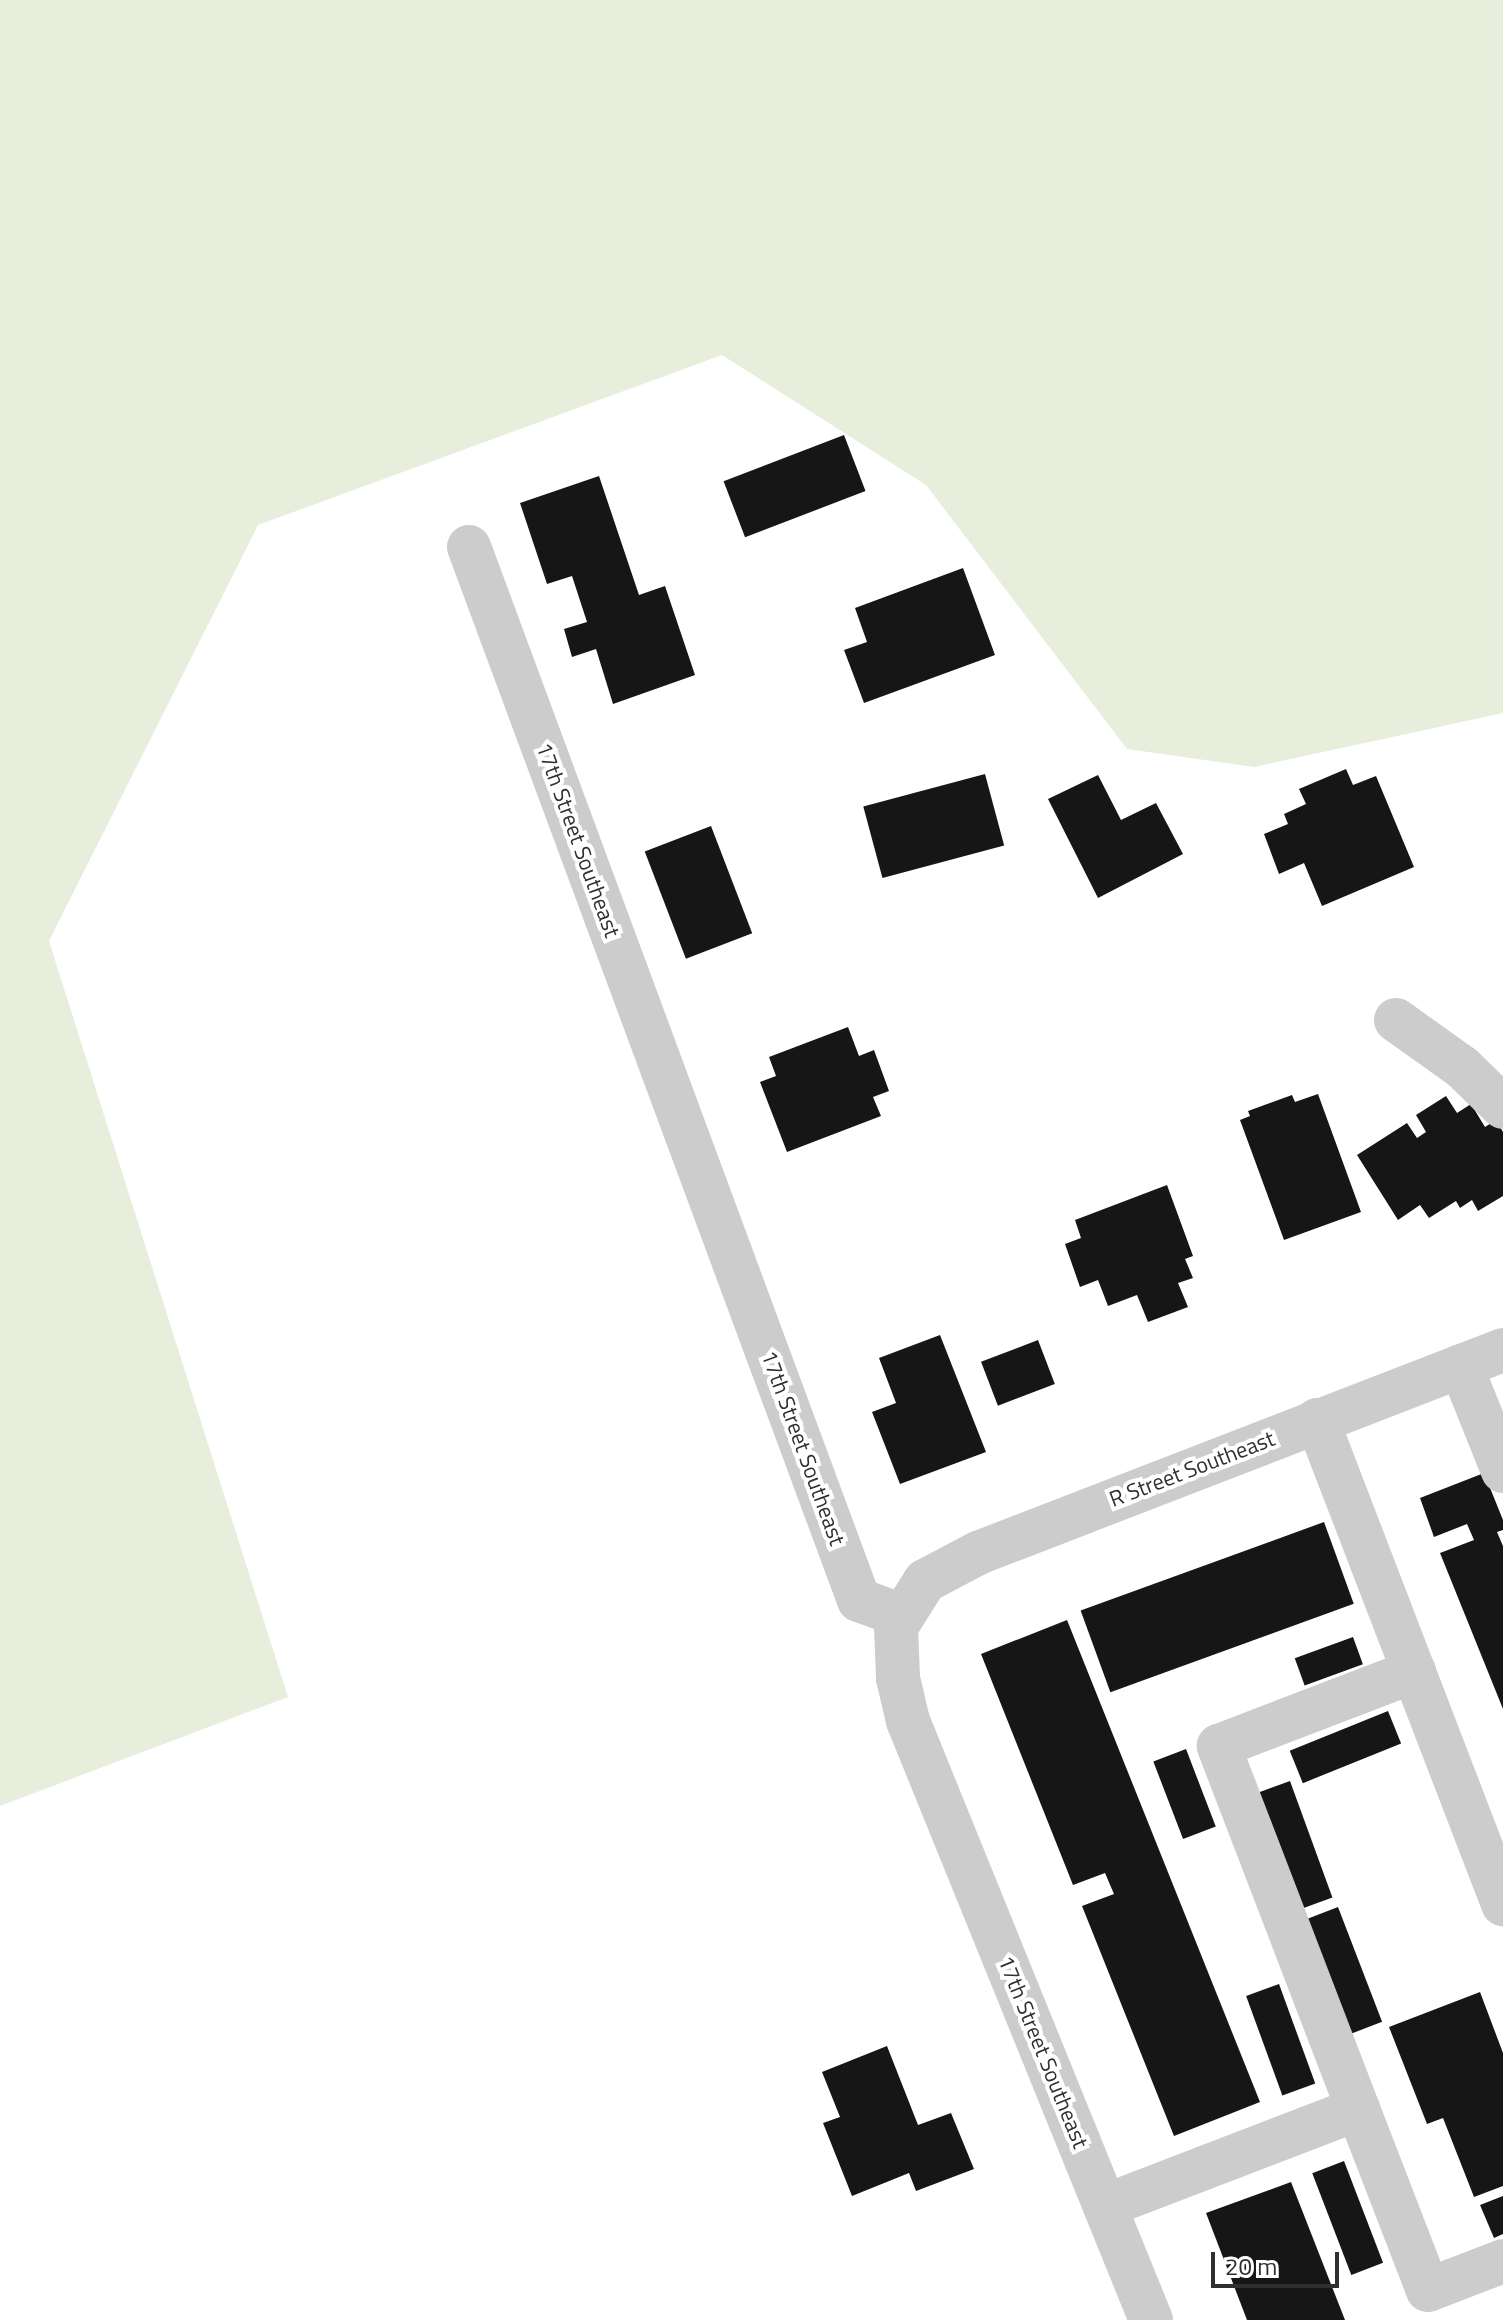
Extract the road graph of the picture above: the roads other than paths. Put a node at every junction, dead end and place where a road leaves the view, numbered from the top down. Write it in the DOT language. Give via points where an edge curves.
graph roads {
  1 [pos="469,547"];
  2 [pos="1396,1020"];
  3 [pos="1503,1107"];
  4 [pos="1503,1350"];
  5 [pos="1461,1366"];
  6 [pos="1317,1420"];
  7 [pos="1503,1471"];
  8 [pos="900,1615"];
  9 [pos="1414,1671"];
  10 [pos="1503,1904"];
  11 [pos="1358,2109"];
  12 [pos="1105,2206"];
  13 [pos="1503,2261"];
  14 [pos="1151,2320"];
  1 -- 8 [label="street, 17th Street Southeast" via="859,1600"];
  2 -- 3 [label="street" via="1462,1067"];
  4 -- 5 [label="street, R Street Southeast"];
  5 -- 6 [label="street, R Street Southeast"];
  5 -- 7 [label="street"];
  6 -- 8 [label="street, R Street Southeast" via="978,1553 925,1581"];
  6 -- 9 [label="street"];
  8 -- 12 [label="street, 17th Street Southeast" via="895,1649 908,1721"];
  9 -- 10 [label="street"];
  9 -- 11 [label="street" via="1219,1746"];
  11 -- 12 [label="street"];
  11 -- 13 [label="street" via="1428,2290"];
  12 -- 14 [label="street, 17th Street Southeast"];
}
